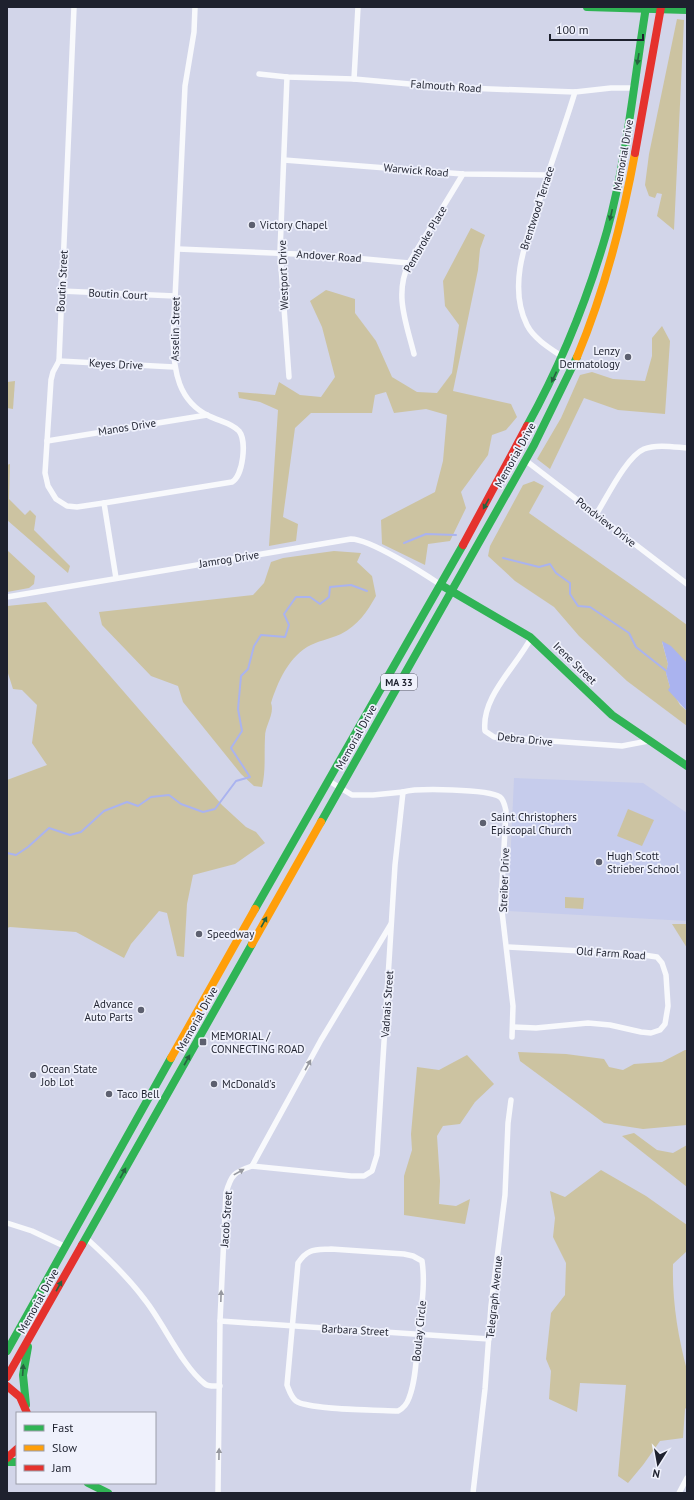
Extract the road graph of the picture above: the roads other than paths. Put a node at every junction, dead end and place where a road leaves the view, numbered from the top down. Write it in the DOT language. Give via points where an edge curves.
graph roads {
  1 [pos="74,7"];
  2 [pos="195,7"];
  3 [pos="358,7"];
  4 [pos="587,7"];
  5 [pos="646,8"];
  6 [pos="661,8"];
  7 [pos="687,10"];
  8 [pos="259,74"];
  9 [pos="288,77"];
  10 [pos="354,79"];
  11 [pos="633,88"];
  12 [pos="575,92"];
  13 [pos="284,160"];
  14 [pos="463,174"];
  15 [pos="547,175"];
  16 [pos="178,249"];
  17 [pos="280,252"];
  18 [pos="409,262"];
  19 [pos="61,291"];
  20 [pos="175,296"];
  21 [pos="414,354"];
  22 [pos="563,357"];
  23 [pos="59,361"];
  24 [pos="174,367"];
  25 [pos="289,377"];
  26 [pos="208,415"];
  27 [pos="47,440"];
  28 [pos="687,448"];
  29 [pos="525,460"];
  30 [pos="104,503"];
  31 [pos="597,513"];
  32 [pos="116,578"];
  33 [pos="687,584"];
  34 [pos="441,585"];
  35 [pos="451,591"];
  36 [pos="7,597"];
  37 [pos="531,638"];
  38 [pos="648,741"];
  39 [pos="687,766"];
  40 [pos="329,781"];
  41 [pos="340,788"];
  42 [pos="403,792"];
  43 [pos="391,924"];
  44 [pos="507,947"];
  45 [pos="513,1027"];
  46 [pos="512,1037"];
  47 [pos="151,1093"];
  48 [pos="165,1099"];
  49 [pos="511,1100"];
  50 [pos="252,1166"];
  51 [pos="7,1223"];
  52 [pos="86,1238"];
  53 [pos="66,1247"];
  54 [pos="220,1320"];
  55 [pos="292,1326"];
  56 [pos="418,1334"];
  57 [pos="31,1336"];
  58 [pos="15,1337"];
  59 [pos="489,1339"];
  60 [pos="7,1345"];
  61 [pos="7,1351"];
  62 [pos="7,1377"];
  63 [pos="7,1386"];
  64 [pos="220,1386"];
  65 [pos="27,1411"];
  66 [pos="16,1449"];
  67 [pos="7,1458"];
  68 [pos="687,1478"];
  69 [pos="90,1484"];
  70 [pos="108,1493"];
  71 [pos="218,1493"];
  72 [pos="473,1493"];
  73 [pos="679,1493"];
  1 -- 19 [label="street, Boutin Street"];
  2 -- 16 [label="street, Asselin Street" via="194,32 185,86"];
  3 -- 10 [label="street"];
  4 -- 5 [label="main road"];
  5 -- 6 [label="main road"];
  5 -- 11 [label="main road, Memorial Drive / MA 33, one-way"];
  6 -- 7 [label="main road"];
  6 -- 29 [label="main road, Memorial Drive / MA 33" via="628,194 608,274 572,368"];
  8 -- 9 [label="street, Falmouth Road"];
  9 -- 10 [label="street, Falmouth Road"];
  9 -- 13 [label="street, Westport Drive"];
  10 -- 12 [label="street, Falmouth Road" via="443,87"];
  11 -- 12 [label="street, Falmouth Road"];
  11 -- 22 [label="main road, Memorial Drive / MA 33, one-way" via="620,172 607,230 589,292"];
  12 -- 15 [label="street, Brentwood Terrace"];
  13 -- 14 [label="street, Warwick Road"];
  13 -- 17 [label="street, Westport Drive"];
  14 -- 15 [label="street, Warwick Road"];
  14 -- 18 [label="street, Pembroke Place"];
  15 -- 22 [label="street, Brentwood Terrace" via="523,251 520,295 528,327 539,340"];
  16 -- 17 [label="street, Andover Road"];
  16 -- 20 [label="street, Asselin Street"];
  17 -- 18 [label="street, Andover Road"];
  17 -- 25 [label="street, Westport Drive"];
  18 -- 21 [label="street, Pembroke Place" via="402,278 401,292"];
  19 -- 20 [label="street, Boutin Court"];
  19 -- 23 [label="street, Boutin Street"];
  20 -- 24 [label="street, Asselin Street"];
  22 -- 34 [label="main road, Memorial Drive / MA 33, one-way" via="533,419"];
  23 -- 24 [label="street, Keyes Drive"];
  23 -- 27 [label="street, Boutin Street" via="51,380"];
  24 -- 26 [label="street, Asselin Street" via="186,396"];
  26 -- 27 [label="street, Manos Drive"];
  26 -- 30 [label="street, Asselin Street" via="232,425 240,433 243,447 239,476 234,480"];
  27 -- 30 [label="street, Boutin Street" via="46,477 56,499 70,507"];
  28 -- 31 [label="street" via="643,449 624,467"];
  29 -- 31 [label="street, Pondview Drive"];
  29 -- 35 [label="main road, Memorial Drive / MA 33"];
  30 -- 32 [label="street"];
  31 -- 33 [label="street, Pondview Drive"];
  32 -- 34 [label="street, Jamrog Drive" via="356,539 374,545"];
  32 -- 36 [label="street, Jamrog Drive"];
  34 -- 35 [label="main road, Irene Street"];
  34 -- 40 [label="main road, Memorial Drive / MA 33"];
  35 -- 37 [label="main road, Irene Street" via="512,624"];
  35 -- 41 [label="main road, Memorial Drive / MA 33"];
  37 -- 38 [label="main road, Irene Street" via="560,662 620,722"];
  37 -- 38 [label="street, Debra Drive" via="496,691 484,720 485,731 494,737 622,746"];
  38 -- 39 [label="main road, Irene Street"];
  40 -- 41 [label="street"];
  40 -- 47 [label="main road, Memorial Drive / MA 33"];
  41 -- 42 [label="street" via="352,795"];
  48 -- 41 [label="main road, Memorial Drive / MA 33, one-way"];
  42 -- 43 [label="street, Vadnais Street"];
  42 -- 44 [label="street, Streiber Drive" via="415,789 486,793 499,796 504,801 506,811 501,903"];
  50 -- 43 [label="street, one-way" via="321,1040"];
  43 -- 50 [label="street, Vadnais Street" via="377,1155 372,1171 364,1176 351,1176"];
  44 -- 45 [label="street, Streiber Drive" via="514,1006"];
  44 -- 45 [label="street, Old Farm Road" via="657,957 666,974 667,986 668,1006 664,1024 660,1030 651,1033 598,1024"];
  45 -- 46 [label="street, Streiber Drive"];
  47 -- 48 [label="main road"];
  47 -- 53 [label="main road, Memorial Drive / MA 33"];
  52 -- 48 [label="main road, Memorial Drive / MA 33, one-way"];
  49 -- 59 [label="street, Telegraph Avenue" via="505,1195"];
  54 -- 50 [label="street, Jacob Street, one-way" via="226,1193 235,1172"];
  51 -- 53 [label="street" via="32,1231"];
  57 -- 52 [label="main road, Memorial Drive / MA 33, one-way"];
  52 -- 64 [label="street" via="113,1263 145,1299 200,1379 207,1386"];
  53 -- 58 [label="main road, Memorial Drive / MA 33"];
  54 -- 55 [label="street, Barbara Street"];
  54 -- 64 [label="street, Jacob Street"];
  55 -- 56 [label="street, Barbara Street"];
  55 -- 56 [label="street, Boulay Circle" via="287,1385 291,1395 296,1401 306,1405 333,1408 403,1409 413,1384"];
  55 -- 56 [label="street, Boulay Circle" via="298,1263 304,1254 312,1250 357,1250 404,1254 422,1261 424,1274"];
  56 -- 59 [label="street, Barbara Street"];
  57 -- 62 [label="main road, Memorial Drive / MA 33"];
  65 -- 57 [label="main road, one-way" via="23,1369"];
  58 -- 60 [label="main road"];
  58 -- 61 [label="main road, Memorial Drive / MA 33"];
  59 -- 72 [label="street, Telegraph Avenue"];
  63 -- 65 [label="main road" via="16,1392"];
  71 -- 64 [label="street, Jacob Street, one-way"];
  66 -- 67 [label="main road"];
  68 -- 73 [label="street"];
  69 -- 70 [label="main road"];
}
